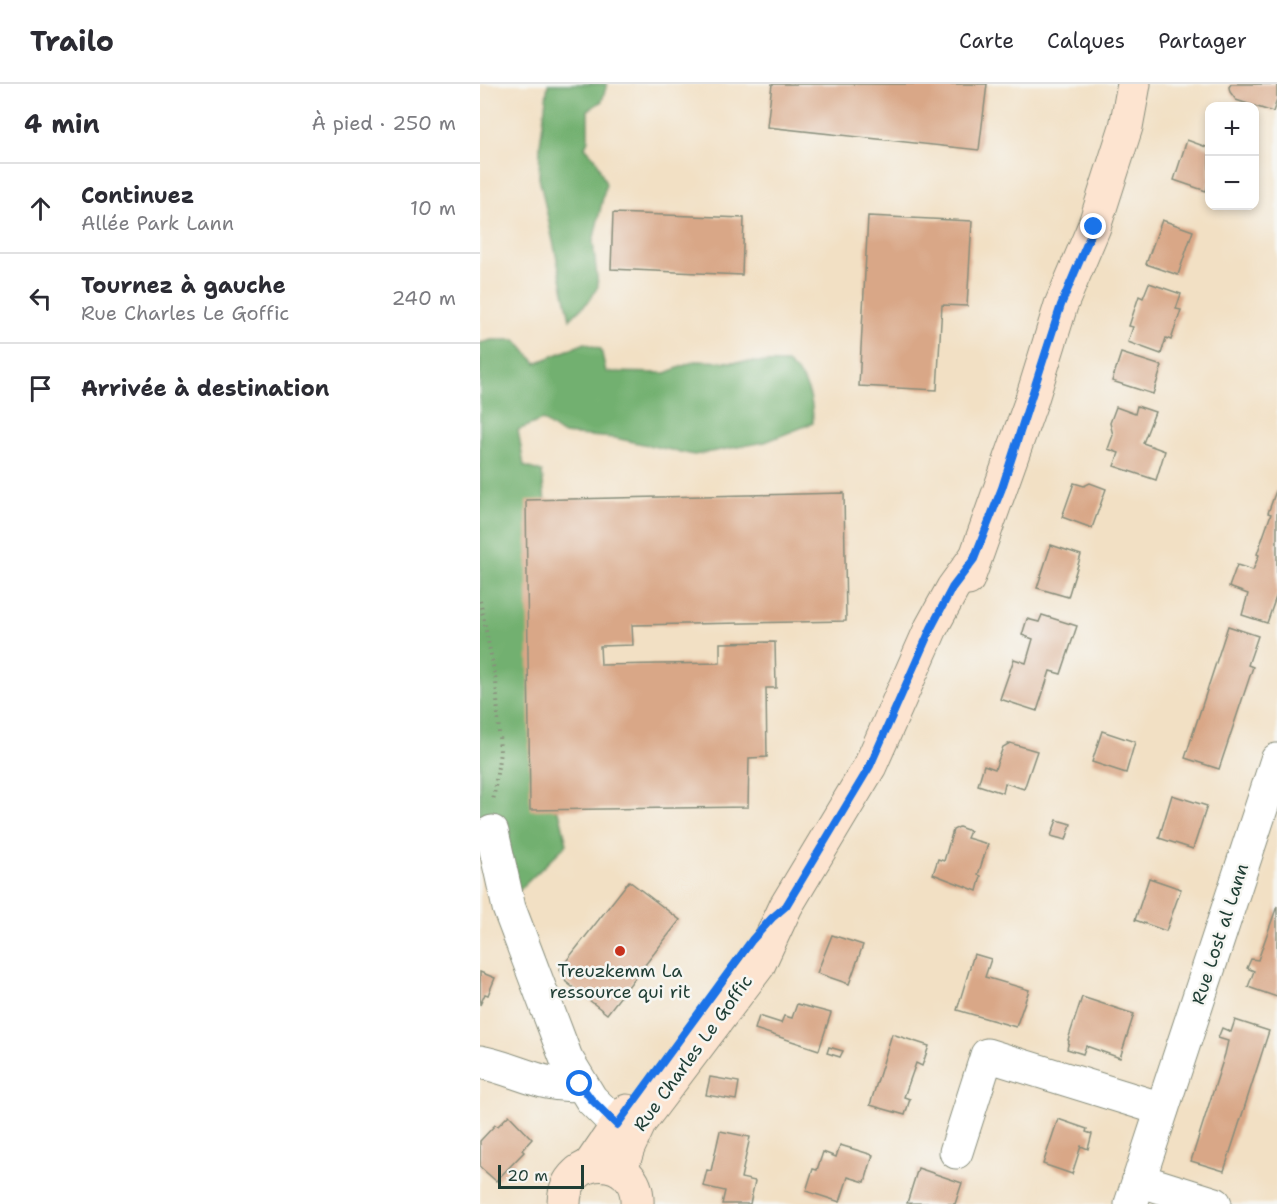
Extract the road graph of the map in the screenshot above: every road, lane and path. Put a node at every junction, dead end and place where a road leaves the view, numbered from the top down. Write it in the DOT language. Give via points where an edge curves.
graph roads {
  1 [pos="1119,84"];
  2 [pos="1134,84"];
  3 [pos="1061,305"];
  4 [pos="480,601"];
  5 [pos="1277,760"];
  6 [pos="492,832"];
  7 [pos="786,906"];
  8 [pos="480,1062"];
  9 [pos="580,1084"];
  10 [pos="1162,1108"];
  11 [pos="617,1125"];
  12 [pos="956,1152"];
  13 [pos="605,1167"];
  14 [pos="1135,1192"];
  15 [pos="564,1204"];
  16 [pos="637,1204"];
  17 [pos="1215,1204"];
  1 -- 3 [label="street, Rue Charles Le Goffic" via="1070,232"];
  2 -- 3 [label="street, Rue Charles Le Goffic" via="1126,127 1094,227"];
  3 -- 7 [label="street, Rue Charles Le Goffic" via="974,559 952,588 931,628 870,766"];
  4 -- 6 [label="path" via="496,681 500,752"];
  5 -- 10 [label="street, Rue Lost al Lann"];
  6 -- 9 [label="street" via="518,935"];
  7 -- 11 [label="street, Rue Charles Le Goffic" via="752,940"];
  7 -- 13 [label="street, Rue Charles Le Goffic" via="758,966 640,1122 622,1161"];
  8 -- 9 [label="street" via="551,1083"];
  9 -- 11 [label="street"];
  10 -- 12 [label="street" via="987,1056"];
  10 -- 14 [label="street, Rue Lost al Lann"];
  11 -- 13 [label="street, Rue Charles Le Goffic"];
  13 -- 15 [label="street" via="578,1172 564,1195"];
  13 -- 16 [label="street" via="634,1185"];
  14 -- 17 [label="street, Rue Lost al Lann"];
}
